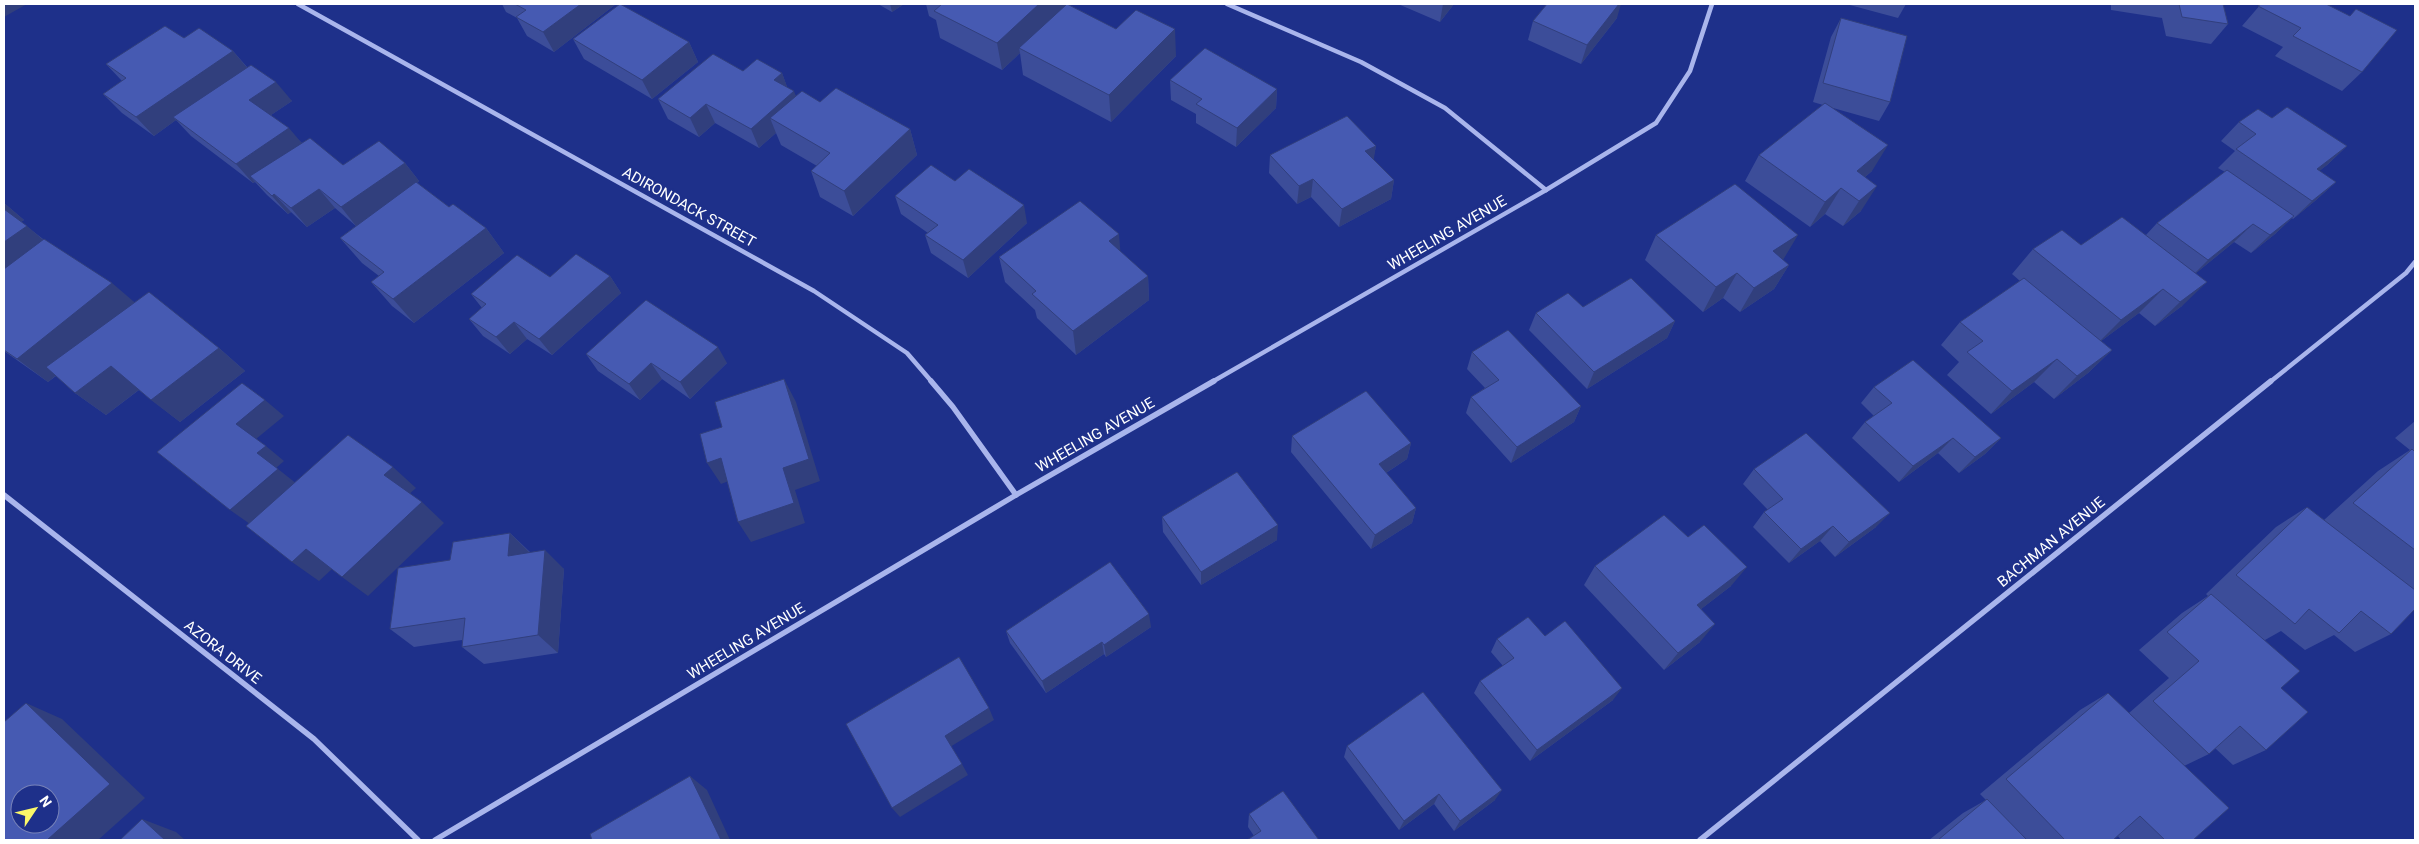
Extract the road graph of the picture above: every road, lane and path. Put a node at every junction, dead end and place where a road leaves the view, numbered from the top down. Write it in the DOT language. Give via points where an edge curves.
graph roads {
  1 [pos="298,4"];
  2 [pos="1227,4"];
  3 [pos="1712,4"];
  4 [pos="1546,190"];
  5 [pos="2415,262"];
  6 [pos="4,495"];
  7 [pos="1016,495"];
  8 [pos="418,840"];
  9 [pos="435,840"];
  10 [pos="1700,840"];
  1 -- 7 [label="street, ADIRONDACK STREET" via="814,291 907,353 953,406"];
  2 -- 4 [label="street" via="1361,62 1445,108"];
  3 -- 4 [label="street, WHEELING AVENUE" via="1690,71 1656,123"];
  4 -- 7 [label="street, WHEELING AVENUE"];
  5 -- 10 [label="street, BACHMAN AVENUE" via="2406,273"];
  6 -- 8 [label="street, AZORA DRIVE" via="314,739"];
  7 -- 9 [label="street, WHEELING AVENUE"];
}
